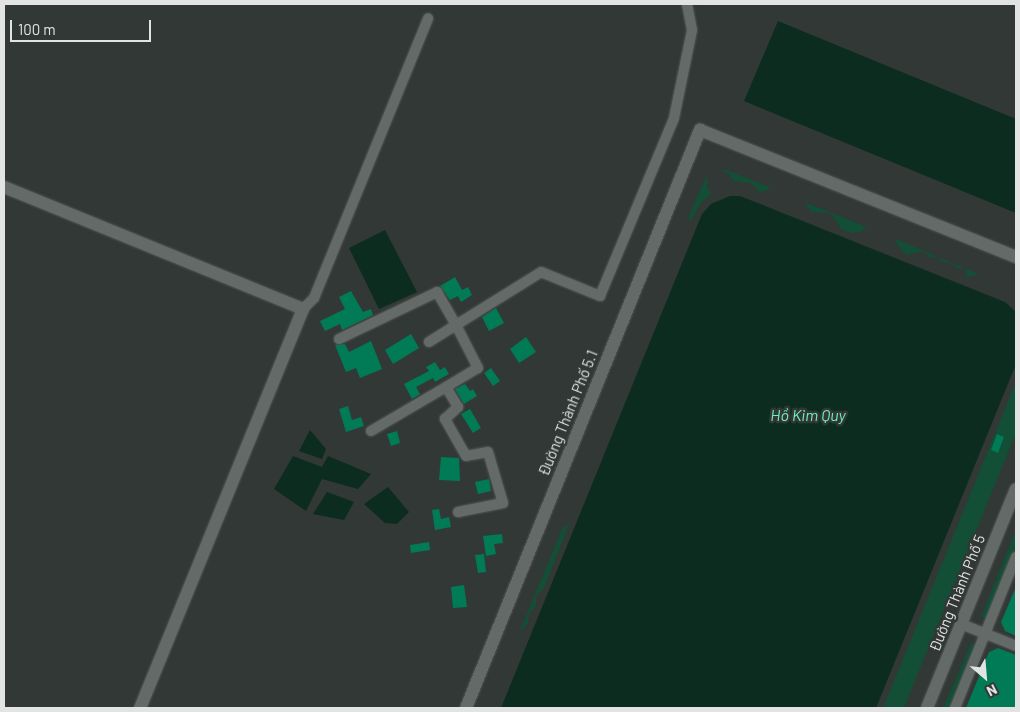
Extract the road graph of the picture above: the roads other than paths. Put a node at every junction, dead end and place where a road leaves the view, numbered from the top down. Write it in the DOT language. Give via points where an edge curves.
graph roads {
  1 [pos="686,4"];
  2 [pos="428,18"];
  3 [pos="4,187"];
  4 [pos="1016,258"];
  5 [pos="303,309"];
  6 [pos="456,325"];
  7 [pos="339,339"];
  8 [pos="429,342"];
  9 [pos="446,387"];
  10 [pos="371,431"];
  11 [pos="1016,489"];
  12 [pos="458,512"];
  13 [pos="1016,557"];
  14 [pos="962,624"];
  15 [pos="985,633"];
  16 [pos="1016,646"];
  17 [pos="140,708"];
  18 [pos="466,708"];
  19 [pos="927,708"];
  20 [pos="955,708"];
  1 -- 6 [label="street" via="692,30 674,118 600,296 541,272"];
  2 -- 5 [label="street" via="314,298"];
  3 -- 5 [label="street"];
  4 -- 18 [label="street, Đường Thành Phố 5.1" via="700,130"];
  5 -- 17 [label="street"];
  6 -- 7 [label="street" via="437,292"];
  6 -- 8 [label="street"];
  6 -- 9 [label="street" via="478,368"];
  9 -- 10 [label="street"];
  9 -- 12 [label="street" via="458,407 445,419 466,456 488,452 503,503"];
  11 -- 14 [label="street, Đường Thành Phố 5"];
  13 -- 15 [label="street"];
  14 -- 15 [label="street"];
  14 -- 19 [label="street, Đường Thành Phố 5"];
  15 -- 16 [label="street"];
  15 -- 20 [label="street"];
}
